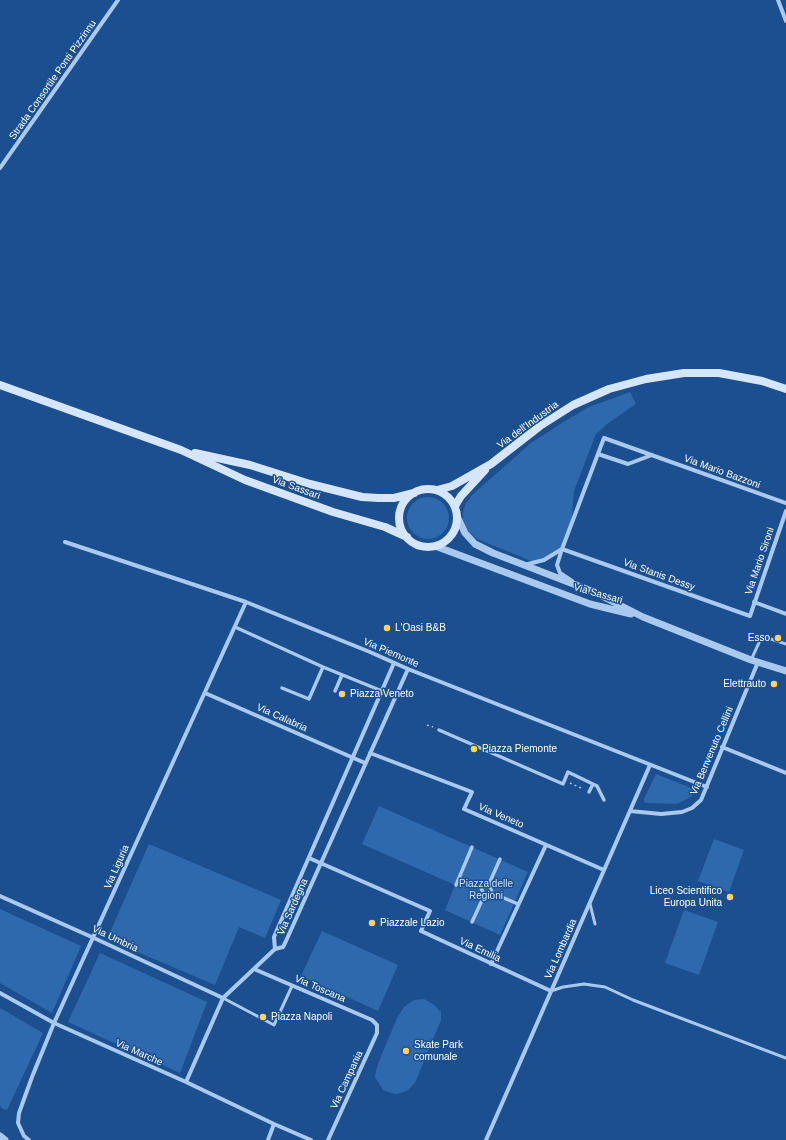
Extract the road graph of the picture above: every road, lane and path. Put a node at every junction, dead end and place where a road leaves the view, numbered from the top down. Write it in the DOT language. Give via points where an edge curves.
graph roads {
  1 [pos="118,0"];
  2 [pos="778,0"];
  3 [pos="786,21"];
  4 [pos="0,168"];
  5 [pos="0,385"];
  6 [pos="786,389"];
  7 [pos="181,450"];
  8 [pos="598,454"];
  9 [pos="652,455"];
  10 [pos="491,464"];
  11 [pos="437,490"];
  12 [pos="414,493"];
  13 [pos="786,503"];
  14 [pos="455,506"];
  15 [pos="786,511"];
  16 [pos="457,516"];
  17 [pos="407,537"];
  18 [pos="65,542"];
  19 [pos="435,546"];
  20 [pos="562,549"];
  21 [pos="523,565"];
  22 [pos="582,588"];
  23 [pos="246,602"];
  24 [pos="754,602"];
  25 [pos="786,614"];
  26 [pos="750,616"];
  27 [pos="643,617"];
  28 [pos="235,627"];
  29 [pos="786,644"];
  30 [pos="755,660"];
  31 [pos="394,663"];
  32 [pos="323,667"];
  33 [pos="408,669"];
  34 [pos="786,671"];
  35 [pos="342,675"];
  36 [pos="282,688"];
  37 [pos="335,691"];
  38 [pos="382,691"];
  39 [pos="205,693"];
  40 [pos="439,730"];
  41 [pos="722,747"];
  42 [pos="370,753"];
  43 [pos="353,758"];
  44 [pos="365,763"];
  45 [pos="650,765"];
  46 [pos="786,773"];
  47 [pos="565,781"];
  48 [pos="593,784"];
  49 [pos="707,787"];
  50 [pos="589,792"];
  51 [pos="604,800"];
  52 [pos="630,810"];
  53 [pos="546,844"];
  54 [pos="472,847"];
  55 [pos="309,858"];
  56 [pos="500,859"];
  57 [pos="321,863"];
  58 [pos="604,870"];
  59 [pos="459,878"];
  60 [pos="489,884"];
  61 [pos="456,885"];
  62 [pos="481,887"];
  63 [pos="492,893"];
  64 [pos="0,896"];
  65 [pos="484,896"];
  66 [pos="518,904"];
  67 [pos="590,904"];
  68 [pos="472,922"];
  69 [pos="594,924"];
  70 [pos="94,938"];
  71 [pos="276,949"];
  72 [pos="491,964"];
  73 [pos="254,969"];
  74 [pos="292,986"];
  75 [pos="551,991"];
  76 [pos="0,993"];
  77 [pos="223,998"];
  78 [pos="54,1024"];
  79 [pos="377,1026"];
  80 [pos="786,1058"];
  81 [pos="186,1082"];
  82 [pos="274,1124"];
  83 [pos="0,1136"];
  84 [pos="5,1140"];
  85 [pos="28,1140"];
  86 [pos="268,1140"];
  87 [pos="311,1140"];
  88 [pos="328,1140"];
  89 [pos="486,1140"];
  1 -- 4 [label="street, Strada Consortile Ponti Pizzinnu"];
  2 -- 3 [label="street"];
  5 -- 7 [label="main road, Via Sassari"];
  6 -- 10 [label="main road, Via dell'Industria" via="762,381 719,373 684,373 646,379 609,389 573,405 540,426"];
  7 -- 12 [label="main road, Via Sassari" via="250,465 362,497 394,498"];
  7 -- 17 [label="main road, Via Sassari" via="245,480 332,512 385,527"];
  8 -- 9 [label="street" via="628,464"];
  8 -- 9 [label="street, Via Mario Bazzoni" via="604,438"];
  8 -- 20 [label="street"];
  9 -- 13 [label="street, Via Mario Bazzoni"];
  10 -- 11 [label="main road, Via dell'Industria" via="452,486"];
  10 -- 14 [label="main road, Via dell'Industria"];
  11 -- 12 [label="main road" via="427,489"];
  11 -- 14 [label="main road" via="446,494"];
  12 -- 17 [label="main road" via="405,500 400,510 401,527"];
  14 -- 16 [label="main road"];
  15 -- 24 [label="street, Via Mario Sironi"];
  16 -- 19 [label="main road" via="453,532 445,541"];
  16 -- 21 [label="street, Via Sassari" via="465,533 475,544"];
  17 -- 19 [label="main road" via="420,545"];
  18 -- 23 [label="street, Via Piemonte"];
  19 -- 27 [label="street, Via Sassari" via="590,604"];
  20 -- 21 [label="street" via="544,560"];
  20 -- 22 [label="street" via="557,565 560,573"];
  20 -- 26 [label="street, Via Stanis Dessy"];
  21 -- 22 [label="street, Via Sassari"];
  22 -- 27 [label="street, Via Sassari"];
  23 -- 28 [label="street, Via Liguria"];
  23 -- 31 [label="street, Via Piemonte"];
  24 -- 25 [label="street"];
  24 -- 26 [label="street, Via Mario Sironi"];
  27 -- 30 [label="street, Via Sassari"];
  28 -- 32 [label="street"];
  28 -- 39 [label="street, Via Liguria"];
  29 -- 30 [label="lane" via="762,636"];
  30 -- 34 [label="street, Via Sassari"];
  30 -- 41 [label="street, Via Benvenuto Cellini"];
  31 -- 33 [label="street, Via Piemonte"];
  31 -- 38 [label="street, Via Sardegna"];
  32 -- 35 [label="street"];
  32 -- 36 [label="street" via="309,699"];
  33 -- 42 [label="street, Via Sardegna"];
  33 -- 45 [label="street, Via Piemonte"];
  35 -- 37 [label="street"];
  35 -- 38 [label="street"];
  38 -- 43 [label="street, Via Sardegna"];
  39 -- 43 [label="street, Via Calabria"];
  39 -- 70 [label="street, Via Liguria"];
  40 -- 47 [label="street" via="563,784"];
  41 -- 46 [label="street"];
  41 -- 49 [label="street, Via Benvenuto Cellini"];
  42 -- 44 [label="street, Via Sardegna"];
  42 -- 53 [label="street, Via Veneto" via="472,792 464,809"];
  43 -- 44 [label="street"];
  43 -- 55 [label="street, Via Sardegna"];
  44 -- 57 [label="street, Via Sardegna"];
  45 -- 49 [label="street, Via Piemonte"];
  45 -- 52 [label="street, Via Lombardia"];
  47 -- 48 [label="street" via="568,772"];
  47 -- 50 [label="path"];
  48 -- 50 [label="street"];
  48 -- 51 [label="street" via="597,786"];
  49 -- 52 [label="street, Via Benvenuto Cellini" via="701,800 682,812 661,814"];
  52 -- 58 [label="street, Via Lombardia"];
  53 -- 58 [label="street, Via Veneto"];
  53 -- 66 [label="street"];
  54 -- 59 [label="street"];
  55 -- 57 [label="street"];
  55 -- 71 [label="street, Via Sardegna" via="274,936"];
  56 -- 60 [label="street"];
  57 -- 71 [label="street, Via Sardegna" via="283,947"];
  57 -- 72 [label="street, Via Emilia" via="430,911 421,932"];
  58 -- 67 [label="street, Via Lombardia"];
  59 -- 61 [label="street"];
  59 -- 62 [label="street"];
  60 -- 62 [label="street"];
  60 -- 63 [label="street"];
  62 -- 65 [label="street"];
  63 -- 65 [label="street"];
  63 -- 66 [label="street"];
  64 -- 70 [label="street, Via Umbria"];
  65 -- 68 [label="street"];
  66 -- 72 [label="street"];
  67 -- 69 [label="lane"];
  67 -- 75 [label="street, Via Lombardia"];
  70 -- 77 [label="street, Via Umbria"];
  70 -- 78 [label="street, Via Liguria"];
  71 -- 73 [label="street"];
  72 -- 75 [label="street, Via Emilia"];
  73 -- 74 [label="street, Via Toscana"];
  73 -- 77 [label="street"];
  74 -- 77 [label="lane" via="274,1025"];
  74 -- 79 [label="street, Via Toscana" via="372,1020"];
  75 -- 80 [label="lane" via="563,986 584,984 606,987 633,1000"];
  75 -- 89 [label="street, Via Lombardia"];
  76 -- 78 [label="street, Via Marche"];
  77 -- 81 [label="street"];
  78 -- 81 [label="street, Via Marche"];
  78 -- 85 [label="street, Via Liguria" via="19,1113 18,1123"];
  79 -- 88 [label="street, Via Campania" via="377,1033"];
  81 -- 82 [label="street, Via Marche"];
  82 -- 86 [label="street"];
  82 -- 87 [label="street, Via Marche"];
  83 -- 84 [label="street"];
}
